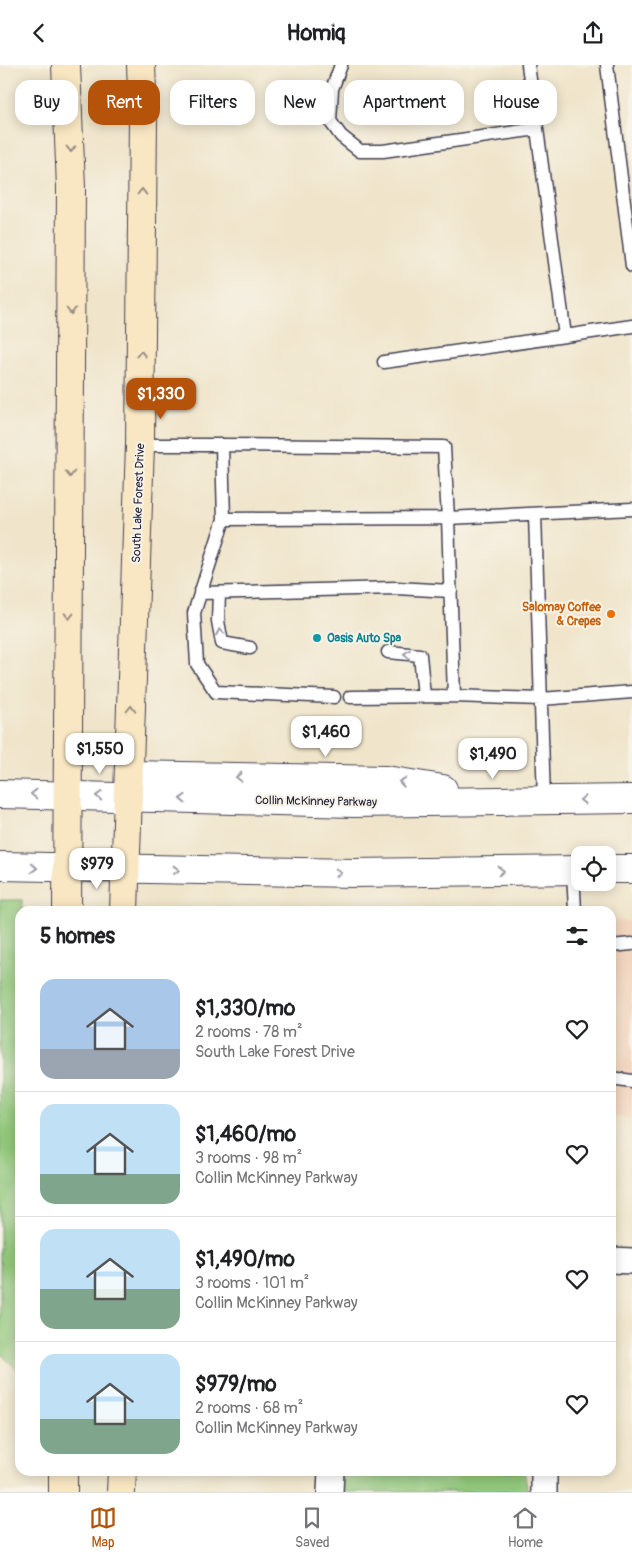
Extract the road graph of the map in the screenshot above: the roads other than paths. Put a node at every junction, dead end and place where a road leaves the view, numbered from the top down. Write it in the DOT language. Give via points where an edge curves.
graph roads {
  1 [pos="66,65"];
  2 [pos="141,65"];
  3 [pos="340,65"];
  4 [pos="528,65"];
  5 [pos="607,65"];
  6 [pos="536,129"];
  7 [pos="632,266"];
  8 [pos="632,326"];
  9 [pos="565,336"];
  10 [pos="384,362"];
  11 [pos="140,445"];
  12 [pos="222,445"];
  13 [pos="632,509"];
  14 [pos="535,514"];
  15 [pos="448,518"];
  16 [pos="224,519"];
  17 [pos="450,591"];
  18 [pos="200,593"];
  19 [pos="219,593"];
  20 [pos="250,648"];
  21 [pos="388,652"];
  22 [pos="632,692"];
  23 [pos="424,696"];
  24 [pos="454,696"];
  25 [pos="334,697"];
  26 [pos="350,697"];
  27 [pos="541,699"];
  28 [pos="129,787"];
  29 [pos="0,794"];
  30 [pos="69,795"];
  31 [pos="632,799"];
  32 [pos="531,800"];
  33 [pos="0,866"];
  34 [pos="68,869"];
  35 [pos="127,869"];
  36 [pos="616,869"];
  37 [pos="632,869"];
  38 [pos="571,870"];
  39 [pos="576,891"];
  40 [pos="67,906"];
  41 [pos="124,906"];
  42 [pos="575,906"];
  43 [pos="632,944"];
  44 [pos="616,946"];
  45 [pos="616,1079"];
  46 [pos="632,1081"];
  47 [pos="616,1260"];
  48 [pos="632,1261"];
  49 [pos="63,1476"];
  50 [pos="122,1476"];
  51 [pos="331,1476"];
  52 [pos="544,1476"];
  53 [pos="63,1492"];
  54 [pos="122,1492"];
  55 [pos="330,1492"];
  56 [pos="544,1492"];
  1 -- 30 [label="main road, one-way" via="71,188"];
  11 -- 2 [label="main road, South Lake Forest Drive, one-way"];
  3 -- 6 [label="lane" via="332,89 330,121 341,136 360,151 383,151"];
  4 -- 6 [label="lane"];
  5 -- 7 [label="lane"];
  6 -- 9 [label="lane"];
  8 -- 9 [label="lane"];
  9 -- 10 [label="lane"];
  11 -- 12 [label="lane"];
  28 -- 11 [label="main road, South Lake Forest Drive, one-way"];
  12 -- 15 [label="lane" via="444,447"];
  12 -- 16 [label="lane"];
  13 -- 14 [label="lane"];
  14 -- 15 [label="lane"];
  14 -- 27 [label="lane"];
  15 -- 16 [label="lane"];
  15 -- 17 [label="lane"];
  16 -- 18 [label="lane"];
  17 -- 19 [label="lane" via="396,588"];
  17 -- 24 [label="lane"];
  18 -- 19 [label="lane"];
  18 -- 25 [label="lane" via="194,613 197,664 216,692"];
  20 -- 19 [label="lane, one-way" via="222,643 218,621"];
  23 -- 21 [label="lane, one-way" via="420,655"];
  22 -- 27 [label="lane"];
  23 -- 24 [label="lane"];
  23 -- 26 [label="lane"];
  24 -- 27 [label="lane"];
  27 -- 32 [label="lane"];
  28 -- 30 [label="street, Collin McKinney Parkway, one-way"];
  32 -- 28 [label="street, Collin McKinney Parkway, one-way" via="354,803"];
  28 -- 35 [label="main road, South Lake Forest Drive"];
  30 -- 29 [label="street, Collin McKinney Parkway, one-way"];
  30 -- 34 [label="main road"];
  31 -- 32 [label="street, Collin McKinney Parkway, one-way"];
  33 -- 34 [label="street, one-way"];
  34 -- 35 [label="street"];
  34 -- 40 [label="main road"];
  35 -- 38 [label="street, one-way" via="354,873"];
  35 -- 41 [label="main road, South Lake Forest Drive"];
  36 -- 37 [label="street"];
  39 -- 42 [label="lane"];
  43 -- 44 [label="lane"];
  45 -- 46 [label="lane"];
  47 -- 48 [label="street"];
  49 -- 53 [label="main road"];
  50 -- 54 [label="main road"];
  51 -- 55 [label="street"];
  52 -- 56 [label="street"];
}
